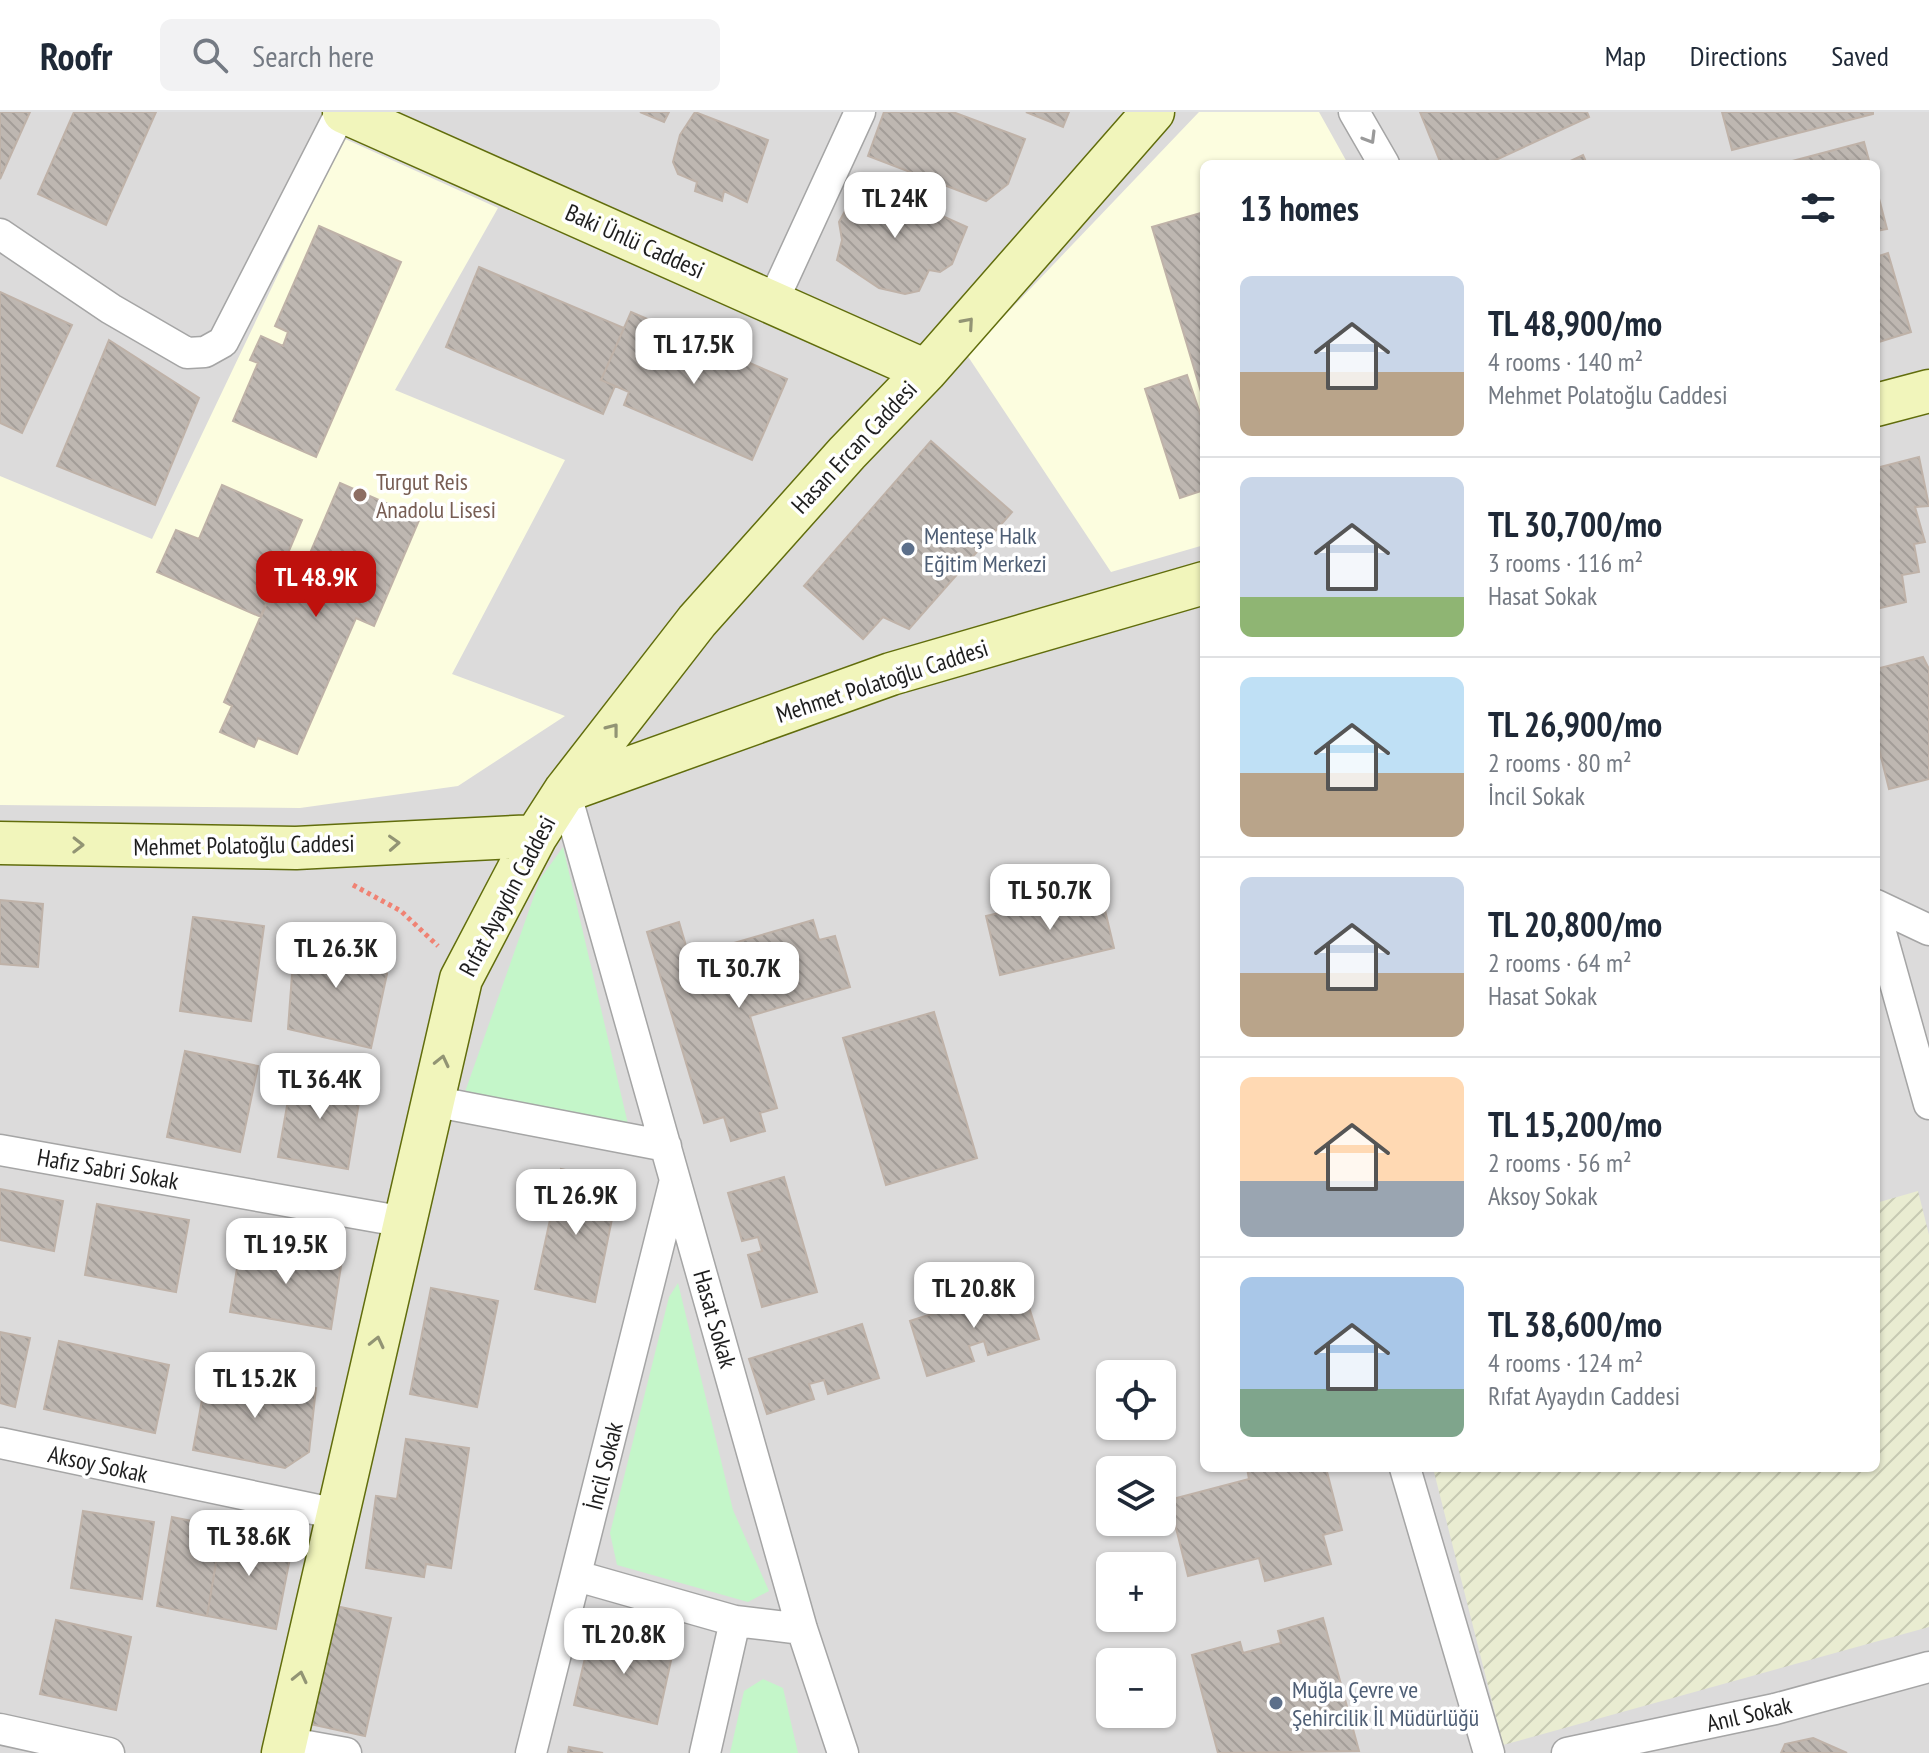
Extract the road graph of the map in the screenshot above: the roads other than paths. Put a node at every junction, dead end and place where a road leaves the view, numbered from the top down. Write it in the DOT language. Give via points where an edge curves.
graph roads {
  1 [pos="342,112"];
  2 [pos="860,112"];
  3 [pos="1153,112"];
  4 [pos="1354,112"];
  5 [pos="1382,160"];
  6 [pos="0,234"];
  7 [pos="773,301"];
  8 [pos="926,371"];
  9 [pos="1929,391"];
  10 [pos="1880,404"];
  11 [pos="1200,584"];
  12 [pos="565,791"];
  13 [pos="536,836"];
  14 [pos="0,843"];
  15 [pos="1880,907"];
  16 [pos="1880,929"];
  17 [pos="1929,930"];
  18 [pos="432,1101"];
  19 [pos="1929,1104"];
  20 [pos="666,1146"];
  21 [pos="0,1150"];
  22 [pos="675,1178"];
  23 [pos="405,1222"];
  24 [pos="0,1443"];
  25 [pos="1406,1472"];
  26 [pos="337,1514"];
  27 [pos="577,1576"];
  28 [pos="735,1621"];
  29 [pos="802,1629"];
  30 [pos="1929,1667"];
  31 [pos="0,1729"];
  32 [pos="284,1747"];
  33 [pos="109,1753"];
  34 [pos="346,1753"];
  35 [pos="531,1753"];
  36 [pos="705,1753"];
  37 [pos="843,1753"];
  38 [pos="1489,1753"];
  39 [pos="1567,1753"];
  1 -- 6 [label="street" via="223,342 205,352 187,353 174,346"];
  1 -- 7 [label="street, Baki Ünlü Caddesi"];
  2 -- 7 [label="street"];
  8 -- 3 [label="street, Hasan Ercan Caddesi, one-way"];
  4 -- 5 [label="street, one-way"];
  7 -- 8 [label="street, Baki Ünlü Caddesi"];
  12 -- 8 [label="street, Hasan Ercan Caddesi, one-way" via="697,621"];
  9 -- 10 [label="street"];
  11 -- 12 [label="street, Mehmet Polatoğlu Caddesi" via="891,674"];
  12 -- 13 [label="street, Rıfat Ayaydın Caddesi"];
  12 -- 20 [label="street, Hasat Sokak"];
  14 -- 13 [label="street, Mehmet Polatoğlu Caddesi, one-way" via="313,846"];
  18 -- 13 [label="street, Rıfat Ayaydın Caddesi, one-way" via="461,979"];
  15 -- 17 [label="street"];
  16 -- 19 [label="street"];
  18 -- 20 [label="street"];
  18 -- 23 [label="street, Rıfat Ayaydın Caddesi"];
  20 -- 22 [label="street, Hasat Sokak"];
  21 -- 23 [label="street, Hafız Sabri Sokak"];
  22 -- 27 [label="street, İncil Sokak"];
  22 -- 29 [label="street, Hasat Sokak"];
  26 -- 23 [label="street, Rıfat Ayaydın Caddesi, one-way"];
  24 -- 26 [label="street, Aksoy Sokak"];
  25 -- 38 [label="street"];
  32 -- 26 [label="street, Rıfat Ayaydın Caddesi, one-way"];
  27 -- 28 [label="street"];
  27 -- 35 [label="street, İncil Sokak"];
  28 -- 29 [label="street"];
  28 -- 36 [label="street"];
  29 -- 37 [label="street, Hasat Sokak"];
  30 -- 39 [label="street, Anıl Sokak" via="1775,1709"];
  31 -- 33 [label="street"];
  32 -- 34 [label="street"];
}
